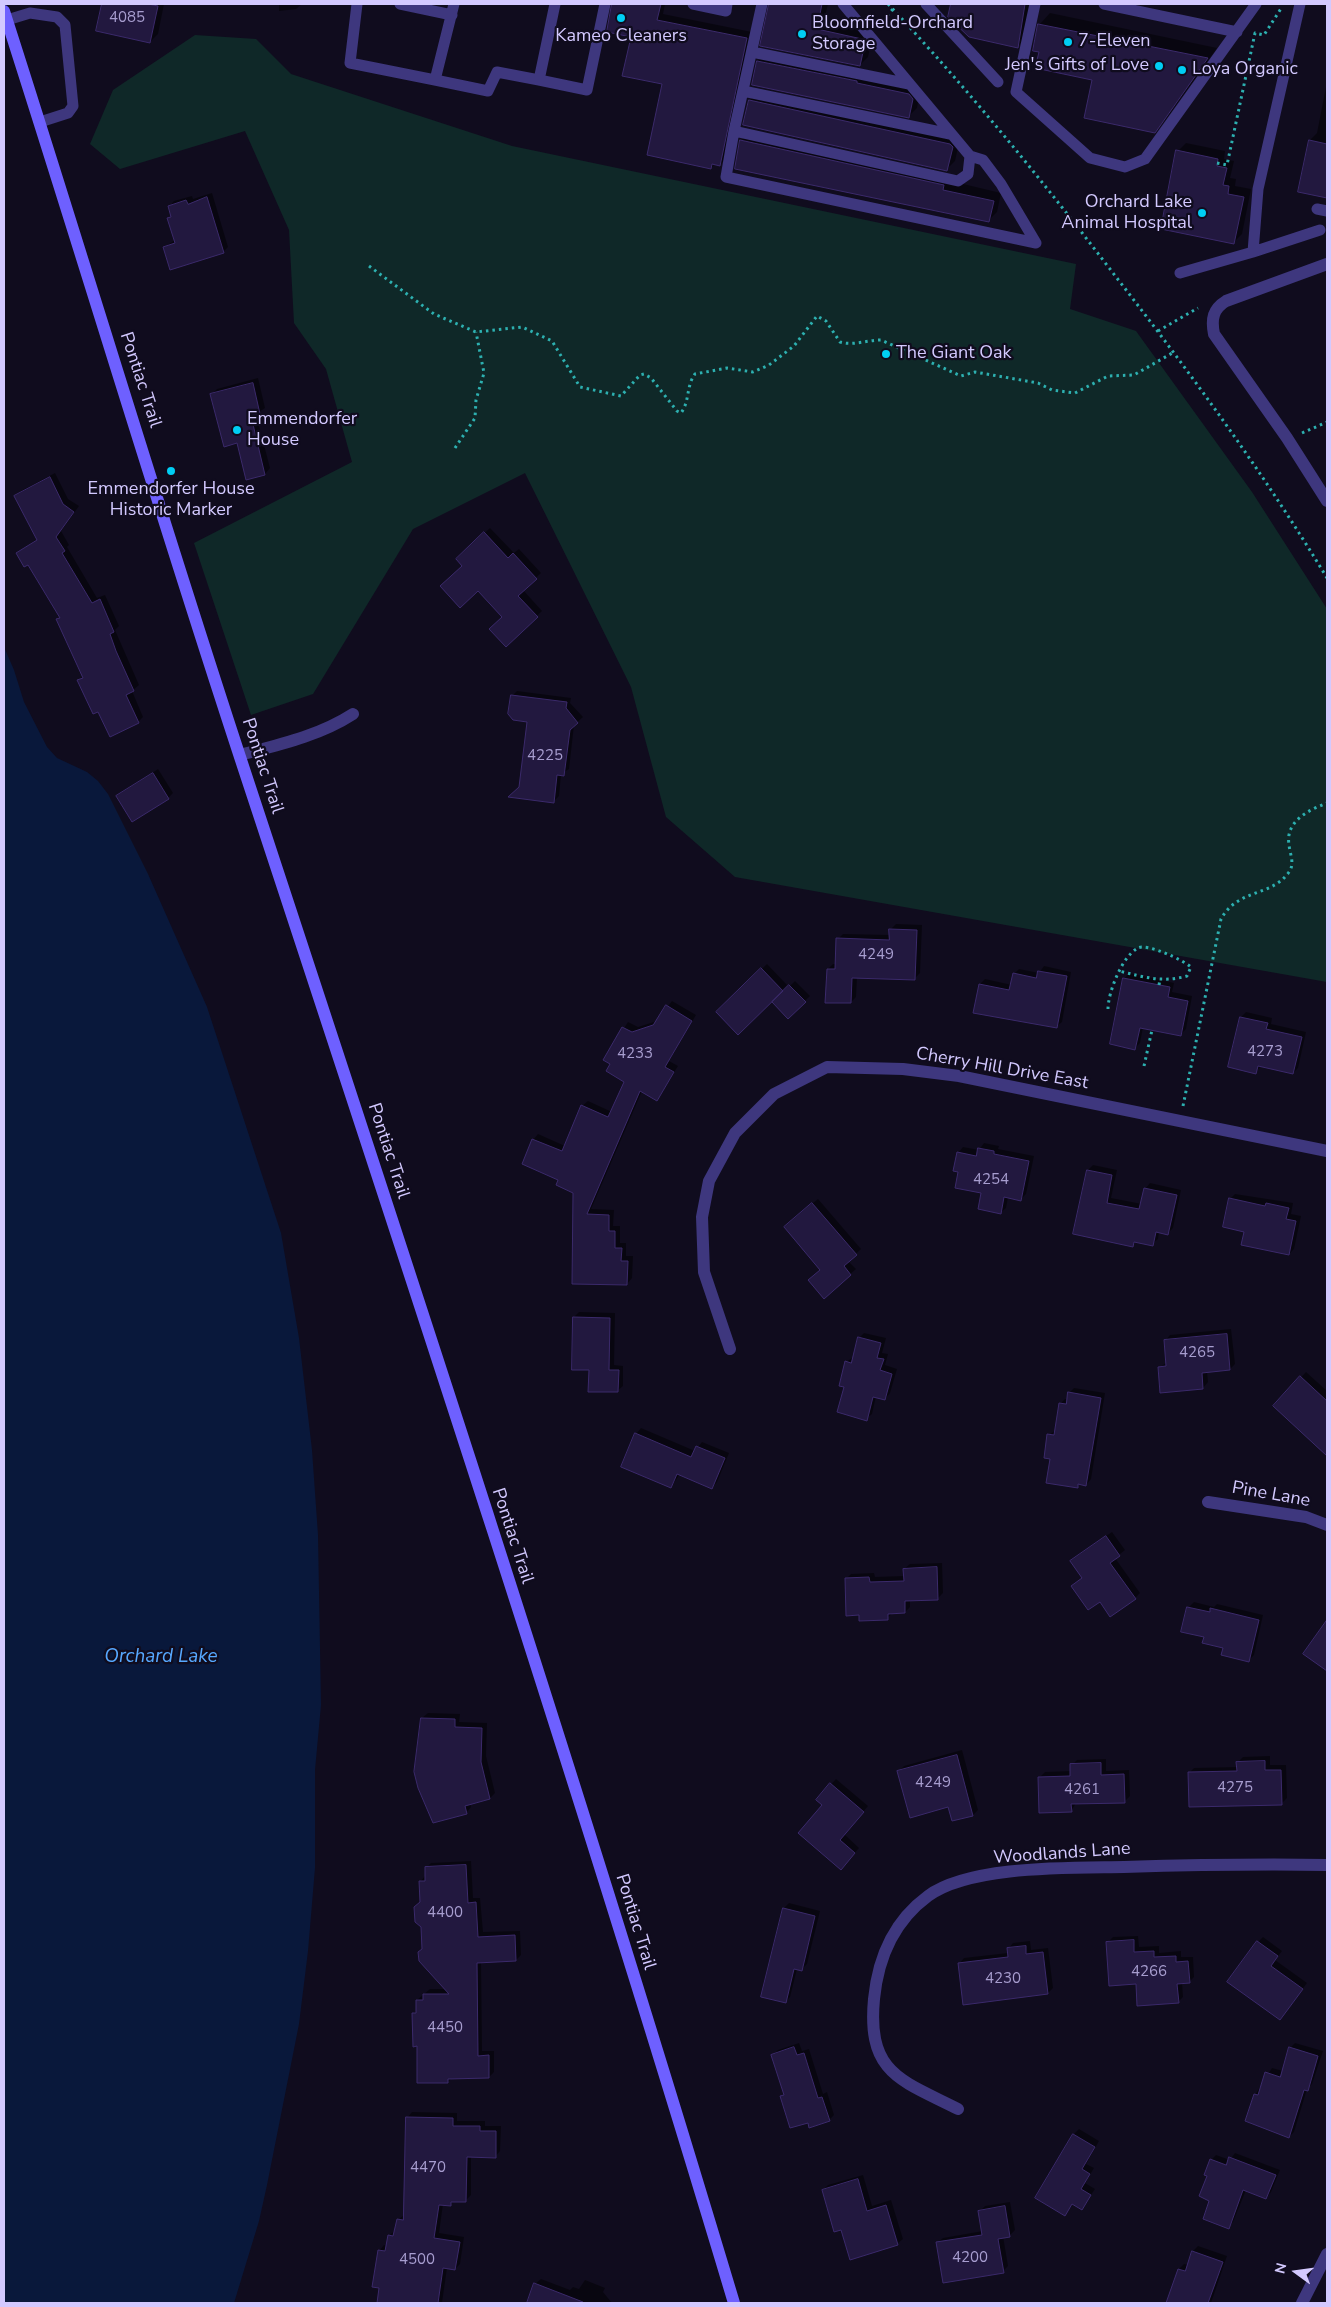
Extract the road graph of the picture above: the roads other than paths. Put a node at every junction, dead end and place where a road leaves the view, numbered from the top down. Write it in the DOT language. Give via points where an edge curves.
graph roads {
  1 [pos="358,4"];
  2 [pos="400,4"];
  3 [pos="555,4"];
  4 [pos="605,4"];
  5 [pos="699,4"];
  6 [pos="727,4"];
  7 [pos="762,4"];
  8 [pos="843,4"];
  9 [pos="926,4"];
  10 [pos="1035,4"];
  11 [pos="1104,4"];
  12 [pos="1256,4"];
  13 [pos="1300,4"];
  14 [pos="714,6"];
  15 [pos="453,9"];
  16 [pos="6,22"];
  17 [pos="1237,32"];
  18 [pos="752,52"];
  19 [pos="436,80"];
  20 [pos="540,80"];
  21 [pos="998,82"];
  22 [pos="909,84"];
  23 [pos="743,91"];
  24 [pos="40,122"];
  25 [pos="734,132"];
  26 [pos="950,134"];
  27 [pos="970,156"];
  28 [pos="1320,230"];
  29 [pos="1253,252"];
  30 [pos="1327,264"];
  31 [pos="1180,273"];
  32 [pos="1327,501"];
  33 [pos="353,714"];
  34 [pos="240,755"];
  35 [pos="1327,1151"];
  36 [pos="730,1349"];
  37 [pos="1208,1502"];
  38 [pos="1327,1525"];
  39 [pos="1327,1865"];
  40 [pos="958,2109"];
  41 [pos="1327,2254"];
  42 [pos="734,2303"];
  43 [pos="1302,2303"];
  1 -- 19 [label="lane" via="350,63"];
  2 -- 15 [label="lane"];
  3 -- 20 [label="lane"];
  4 -- 20 [label="lane" via="587,90"];
  5 -- 14 [label="lane"];
  6 -- 14 [label="lane" via="726,11"];
  7 -- 18 [label="lane"];
  8 -- 22 [label="lane"];
  9 -- 21 [label="lane"];
  10 -- 17 [label="lane" via="1016,92 1090,158 1125,167 1145,159"];
  11 -- 17 [label="lane"];
  12 -- 17 [label="lane"];
  13 -- 29 [label="lane" via="1258,189"];
  15 -- 19 [label="lane"];
  16 -- 24 [label="main road, Pontiac Trail"];
  16 -- 24 [label="lane" via="30,13 57,16 65,26 73,106 68,114"];
  18 -- 22 [label="lane"];
  18 -- 23 [label="lane"];
  19 -- 20 [label="lane" via="488,91 497,72"];
  22 -- 26 [label="lane"];
  23 -- 25 [label="lane"];
  23 -- 26 [label="lane"];
  24 -- 34 [label="main road, Pontiac Trail"];
  25 -- 27 [label="lane" via="958,181 968,174"];
  25 -- 27 [label="lane" via="726,177 1036,243 983,160"];
  26 -- 27 [label="lane"];
  28 -- 29 [label="lane"];
  29 -- 31 [label="lane"];
  30 -- 32 [label="street" via="1219,306 1213,313 1214,334"];
  33 -- 34 [label="street" via="336,725"];
  34 -- 42 [label="main road, Pontiac Trail" via="583,1814"];
  35 -- 36 [label="street, Cherry Hill Drive East" via="959,1076 904,1069 827,1067 774,1094 735,1133 709,1182 702,1217 704,1272"];
  37 -- 38 [label="street, Pine Lane" via="1306,1517"];
  39 -- 40 [label="street, Woodlands Lane" via="1219,1864 1025,1870 962,1880 929,1895 908,1914 885,1948 876,1980 874,2040 886,2066 901,2080"];
  41 -- 43 [label="street"];
}
